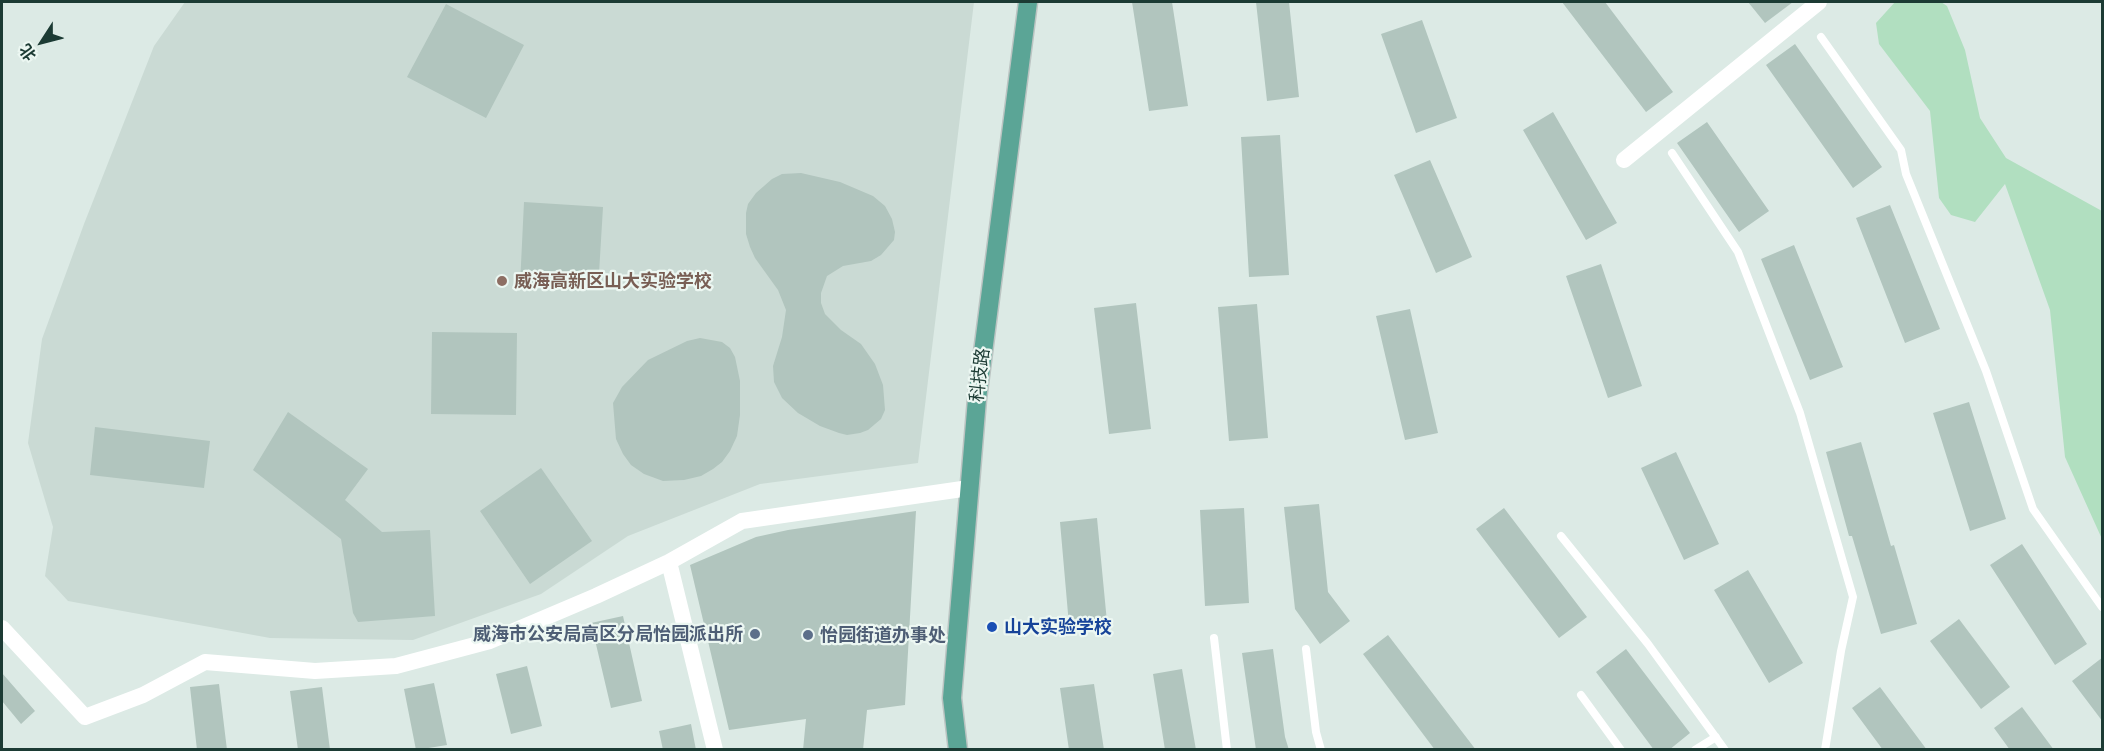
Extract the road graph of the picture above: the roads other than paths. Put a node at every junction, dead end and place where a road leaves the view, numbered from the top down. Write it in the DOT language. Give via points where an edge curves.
graph roads {
  1 [pos="1028,2"];
  2 [pos="1819,2"];
  3 [pos="1821,37"];
  4 [pos="1672,153"];
  5 [pos="1624,160"];
  6 [pos="969,488"];
  7 [pos="1561,536"];
  8 [pos="669,562"];
  9 [pos="2103,607"];
  10 [pos="2,628"];
  11 [pos="1214,638"];
  12 [pos="1306,649"];
  13 [pos="1581,695"];
  14 [pos="1716,737"];
  15 [pos="715,750"];
  16 [pos="958,750"];
  17 [pos="1227,750"];
  18 [pos="1321,750"];
  19 [pos="1621,750"];
  20 [pos="1695,750"];
  21 [pos="1725,750"];
  22 [pos="1825,750"];
  1 -- 6 [label="main road, 科技路"];
  2 -- 5 [label="street"];
  3 -- 9 [label="lane" via="1901,150 1906,174 1986,372 2033,509"];
  4 -- 22 [label="lane" via="1738,252 1800,413 1853,597"];
  6 -- 8 [label="street" via="742,521"];
  6 -- 16 [label="main road, 科技路" via="952,698"];
  7 -- 14 [label="lane"];
  8 -- 10 [label="street" via="490,641 396,666 315,671 205,662 143,695 85,717"];
  8 -- 15 [label="street"];
  11 -- 17 [label="lane"];
  12 -- 18 [label="lane"];
  13 -- 19 [label="lane"];
  14 -- 20 [label="lane"];
  14 -- 21 [label="lane"];
}
